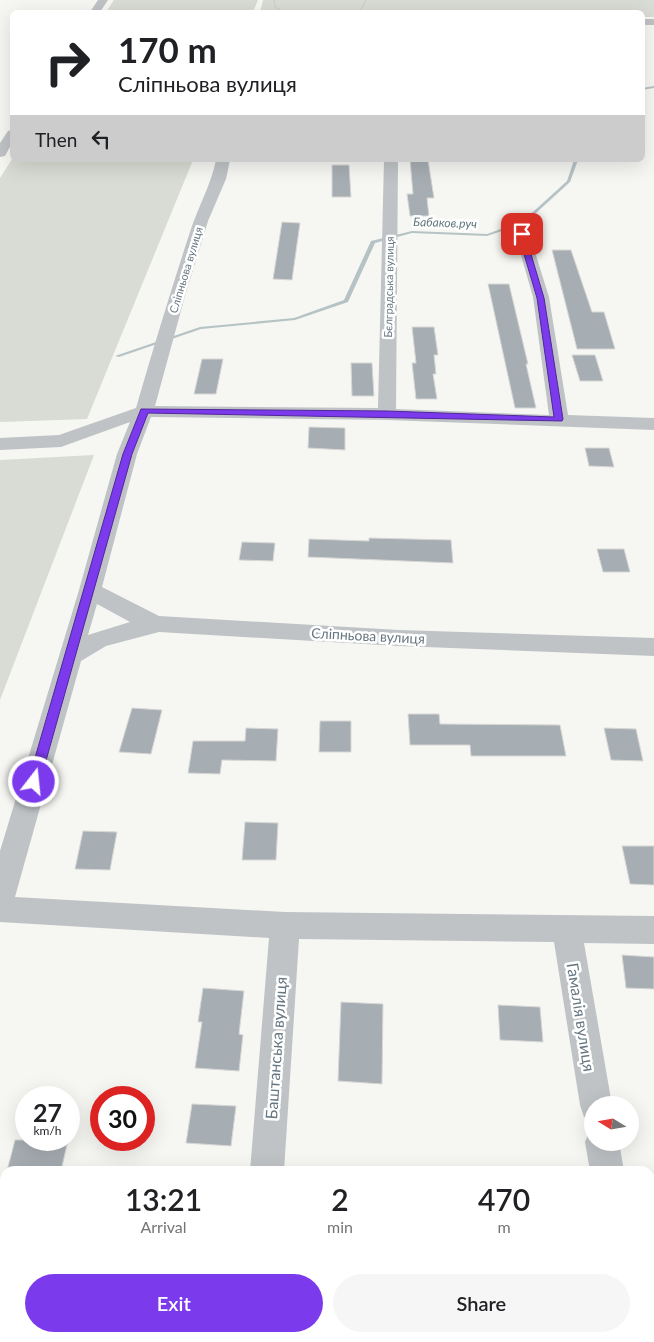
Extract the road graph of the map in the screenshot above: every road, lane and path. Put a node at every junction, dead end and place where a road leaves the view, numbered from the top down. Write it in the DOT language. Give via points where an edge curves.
graph roads {
  1 [pos="274,0"];
  2 [pos="280,10"];
  3 [pos="10,137"];
  4 [pos="0,153"];
  5 [pos="223,162"];
  6 [pos="391,162"];
  7 [pos="517,217"];
  8 [pos="144,411"];
  9 [pos="387,414"];
  10 [pos="559,419"];
  11 [pos="654,424"];
  12 [pos="0,444"];
  13 [pos="90,590"];
  14 [pos="159,624"];
  15 [pos="654,647"];
  16 [pos="70,656"];
  17 [pos="0,898"];
  18 [pos="0,909"];
  19 [pos="285,925"];
  20 [pos="567,929"];
  21 [pos="654,930"];
  22 [pos="595,1096"];
  23 [pos="603,1151"];
  24 [pos="267,1166"];
  25 [pos="605,1166"];
  1 -- 2 [label="path" via="275,7"];
  3 -- 4 [label="street"];
  5 -- 8 [label="street, Сліпньова вулиця" via="201,222"];
  6 -- 9 [label="street, Бєлградська вулиця"];
  7 -- 10 [label="street" via="541,298"];
  8 -- 9 [label="street"];
  8 -- 12 [label="street" via="61,441"];
  8 -- 13 [label="street, Сліпньова вулиця" via="127,454"];
  9 -- 10 [label="street"];
  10 -- 11 [label="street"];
  13 -- 14 [label="street, Сліпньова вулиця" via="142,619"];
  13 -- 16 [label="street, Сліпньова вулиця"];
  14 -- 15 [label="street, Сліпньова вулиця" via="399,638"];
  14 -- 16 [label="street" via="98,640"];
  16 -- 17 [label="street, Сліпньова вулиця"];
  18 -- 19 [label="street"];
  19 -- 20 [label="street"];
  19 -- 24 [label="street, Баштанська вулиця"];
  20 -- 21 [label="street"];
  20 -- 22 [label="street, Гамалія вулиця"];
  23 -- 25 [label="street"];
}
